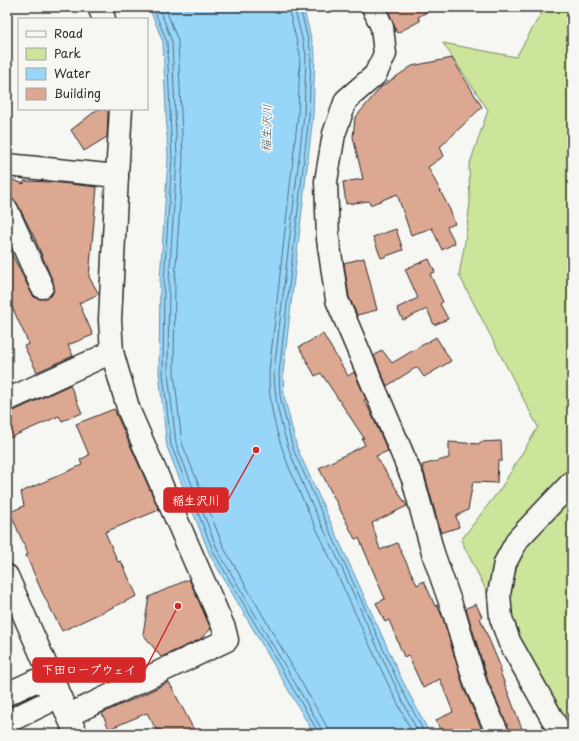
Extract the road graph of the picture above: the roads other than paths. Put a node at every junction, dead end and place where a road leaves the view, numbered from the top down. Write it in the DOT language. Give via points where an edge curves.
graph roads {
  1 [pos="99,7"];
  2 [pos="373,7"];
  3 [pos="104,18"];
  4 [pos="121,110"];
  5 [pos="7,165"];
  6 [pos="116,176"];
  7 [pos="7,210"];
  8 [pos="42,288"];
  9 [pos="112,352"];
  10 [pos="7,400"];
  11 [pos="572,482"];
  12 [pos="7,576"];
  13 [pos="56,687"];
  14 [pos="7,694"];
  15 [pos="7,722"];
  16 [pos="72,724"];
  17 [pos="498,734"];
  18 [pos="561,734"];
  1 -- 3 [label="main road"];
  2 -- 17 [label="main road" via="382,27 385,54 375,74 346,100 334,134 326,181 328,239 337,300 413,479 433,553 476,685"];
  4 -- 6 [label="main road"];
  5 -- 6 [label="main road"];
  6 -- 9 [label="main road" via="110,320"];
  7 -- 8 [label="main road"];
  9 -- 10 [label="main road"];
  9 -- 16 [label="main road" via="129,410 227,640"];
  11 -- 18 [label="main road" via="518,539 505,563 499,594 501,618 510,641"];
  12 -- 13 [label="main road"];
  13 -- 14 [label="main road" via="35,681"];
  13 -- 15 [label="main road" via="46,703"];
  13 -- 16 [label="main road"];
}
